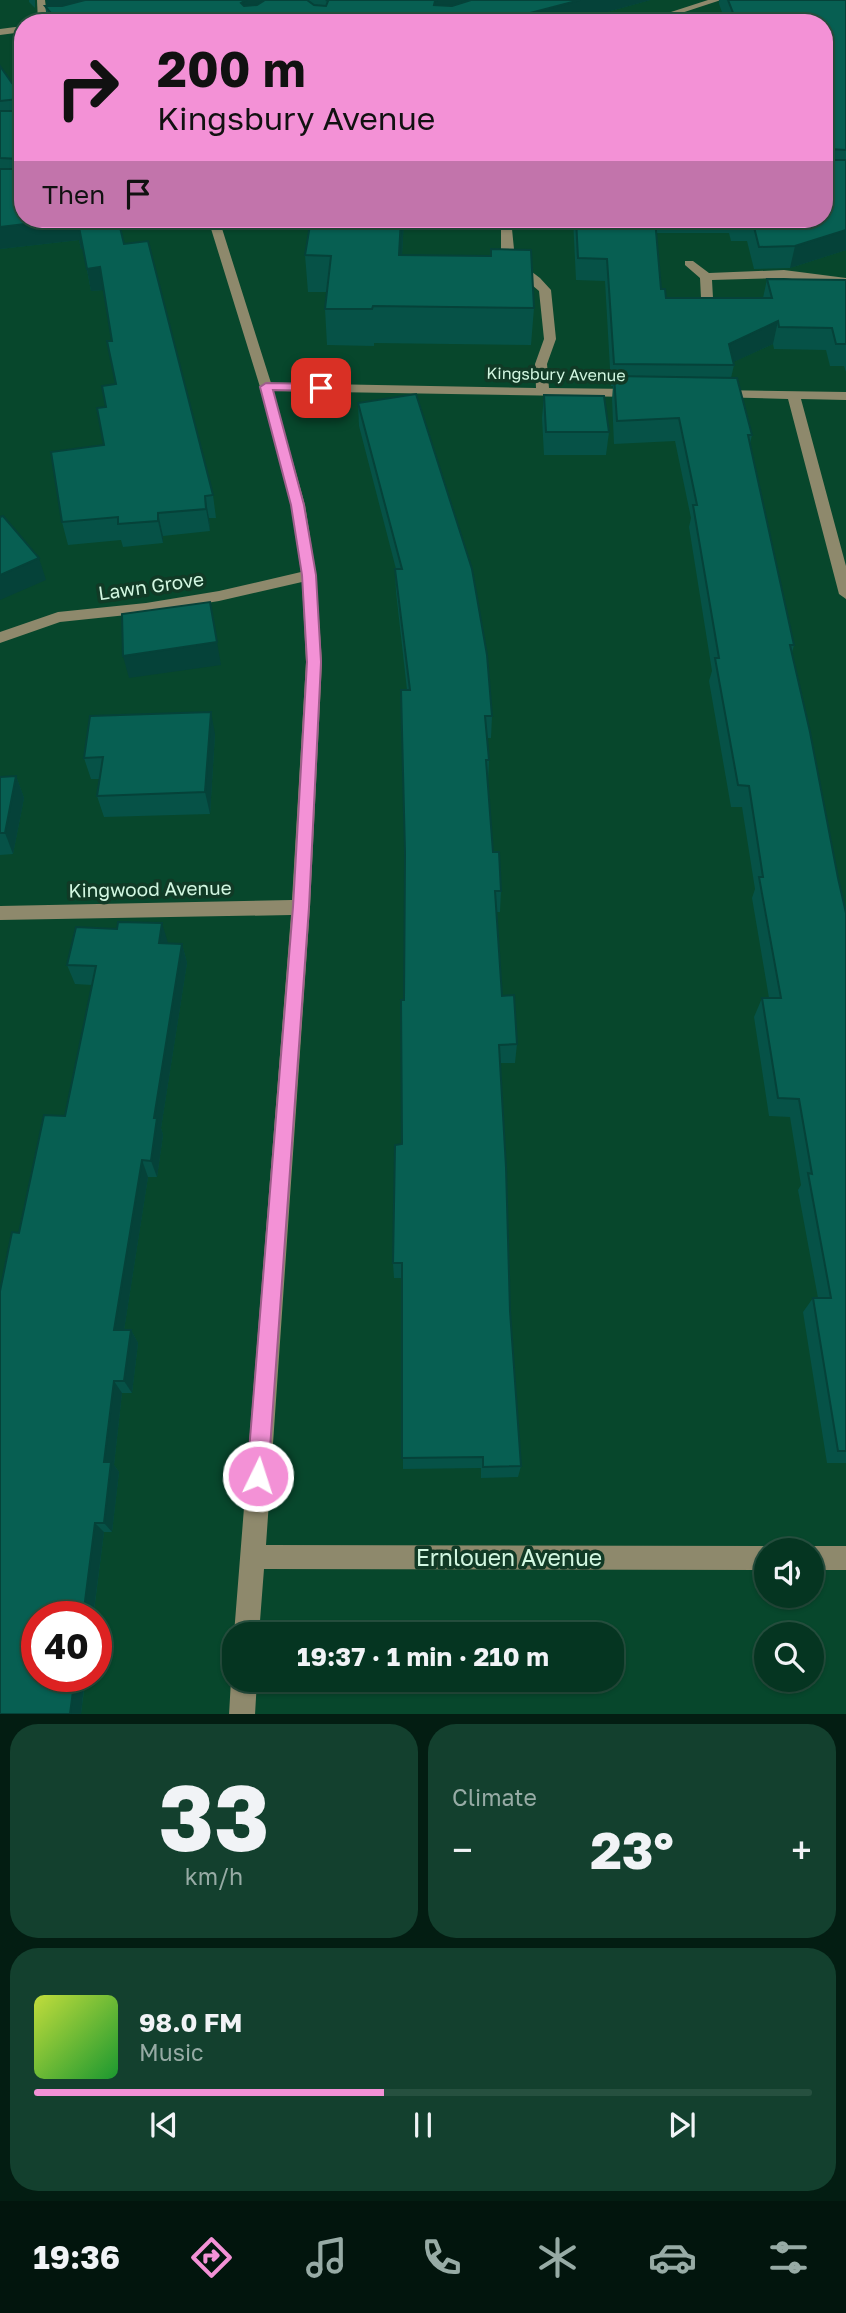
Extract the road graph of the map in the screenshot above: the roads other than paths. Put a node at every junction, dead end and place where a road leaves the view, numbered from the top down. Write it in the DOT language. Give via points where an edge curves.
graph roads {
  1 [pos="717,0"];
  2 [pos="671,14"];
  3 [pos="217,228"];
  4 [pos="506,228"];
  5 [pos="689,263"];
  6 [pos="706,277"];
  7 [pos="846,282"];
  8 [pos="707,298"];
  9 [pos="266,387"];
  10 [pos="543,391"];
  11 [pos="655,393"];
  12 [pos="710,394"];
  13 [pos="794,396"];
  14 [pos="846,396"];
  15 [pos="309,575"];
  16 [pos="846,594"];
  17 [pos="0,638"];
  18 [pos="301,907"];
  19 [pos="0,913"];
  20 [pos="251,1557"];
  21 [pos="754,1558"];
  22 [pos="824,1558"];
  23 [pos="846,1558"];
  24 [pos="248,1622"];
  25 [pos="243,1692"];
  26 [pos="242,1714"];
  1 -- 2 [label="street"];
  3 -- 9 [label="street"];
  4 -- 10 [label="street" via="510,261 545,289 550,338 541,364"];
  5 -- 6 [label="street"];
  6 -- 7 [label="street" via="784,274"];
  6 -- 8 [label="street"];
  9 -- 10 [label="street, Kingsbury Avenue"];
  9 -- 15 [label="street" via="298,505"];
  10 -- 11 [label="street, Kingsbury Avenue"];
  12 -- 13 [label="street"];
  13 -- 14 [label="street"];
  13 -- 16 [label="street"];
  15 -- 17 [label="street, Lawn Grove" via="219,596 58,617"];
  15 -- 18 [label="street" via="314,662"];
  18 -- 19 [label="street, Kingwood Avenue"];
  18 -- 20 [label="street"];
  20 -- 21 [label="street, Ernlouen Avenue"];
  20 -- 24 [label="street"];
  22 -- 23 [label="street"];
  25 -- 26 [label="street"];
}
